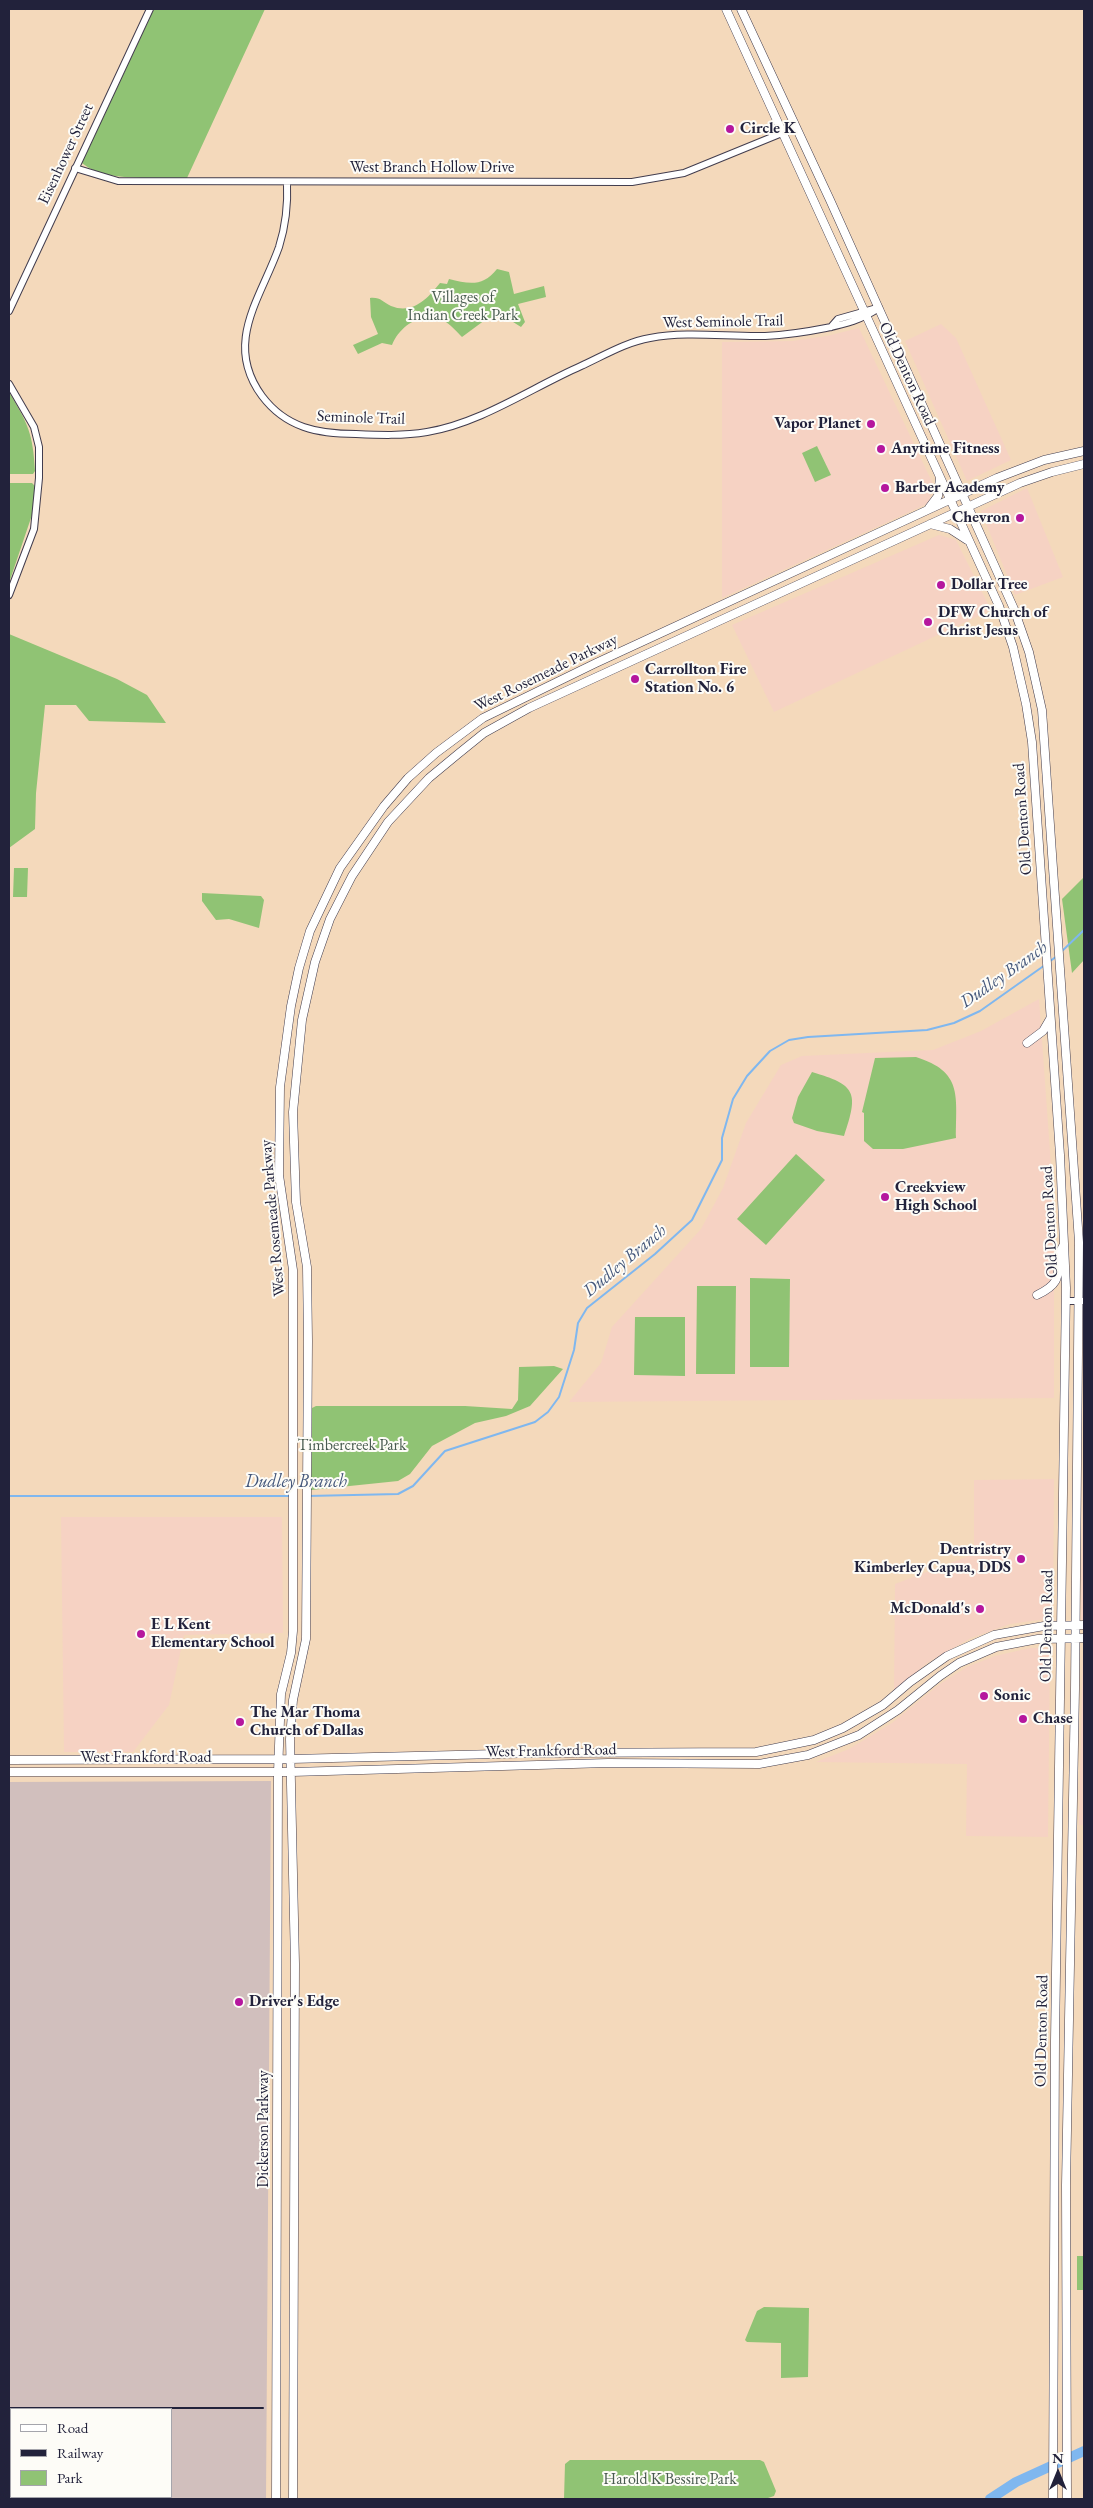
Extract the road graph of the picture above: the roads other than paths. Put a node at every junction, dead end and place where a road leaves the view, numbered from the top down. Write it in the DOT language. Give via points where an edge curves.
graph roads {
  1 [pos="150,9"];
  2 [pos="726,9"];
  3 [pos="741,9"];
  4 [pos="782,133"];
  5 [pos="75,168"];
  6 [pos="287,182"];
  7 [pos="879,308"];
  8 [pos="9,311"];
  9 [pos="864,314"];
  10 [pos="618,350"];
  11 [pos="9,384"];
  12 [pos="1084,451"];
  13 [pos="1084,464"];
  14 [pos="940,478"];
  15 [pos="963,495"];
  16 [pos="951,501"];
  17 [pos="968,507"];
  18 [pos="927,510"];
  19 [pos="956,512"];
  20 [pos="930,524"];
  21 [pos="968,540"];
  22 [pos="858,542"];
  23 [pos="864,555"];
  24 [pos="781,578"];
  25 [pos="788,590"];
  26 [pos="9,595"];
  27 [pos="1022,630"];
  28 [pos="1010,635"];
  29 [pos="596,663"];
  30 [pos="601,675"];
  31 [pos="1052,854"];
  32 [pos="1039,855"];
  33 [pos="1050,1019"];
  34 [pos="1027,1043"];
  35 [pos="1064,1244"];
  36 [pos="1037,1295"];
  37 [pos="1066,1301"];
  38 [pos="1081,1301"];
  39 [pos="1062,1512"];
  40 [pos="1075,1512"];
  41 [pos="1074,1625"];
  42 [pos="1084,1625"];
  43 [pos="1061,1626"];
  44 [pos="1061,1638"];
  45 [pos="1075,1638"];
  46 [pos="1084,1638"];
  47 [pos="9,1760"];
  48 [pos="278,1760"];
  49 [pos="291,1760"];
  50 [pos="9,1772"];
  51 [pos="278,1772"];
  52 [pos="292,1772"];
  53 [pos="1059,1784"];
  54 [pos="1073,1784"];
  55 [pos="276,2499"];
  56 [pos="293,2499"];
  57 [pos="1053,2499"];
  58 [pos="1067,2499"];
  1 -- 5 [label="street, Eisenhower Street"];
  2 -- 4 [label="main road, Old Denton Road"];
  3 -- 7 [label="main road, Old Denton Road"];
  4 -- 6 [label="street, West Branch Hollow Drive" via="691,170 632,182"];
  4 -- 9 [label="main road, Old Denton Road"];
  5 -- 6 [label="street, West Branch Hollow Drive" via="118,181"];
  5 -- 8 [label="street, Eisenhower Street"];
  6 -- 10 [label="street, Seminole Trail" via="285,225 250,313 244,341 248,367 256,386 274,410 290,422 329,434 406,435 427,432 458,423"];
  7 -- 9 [label="street, West Seminole Trail"];
  7 -- 15 [label="main road, Old Denton Road"];
  9 -- 10 [label="street, West Seminole Trail" via="838,320 831,327 803,333 660,336 636,341"];
  9 -- 14 [label="main road, Old Denton Road"];
  11 -- 26 [label="street" via="34,427 39,447 40,478 34,530"];
  12 -- 15 [label="main road, West Rosemeade Parkway" via="1021,468"];
  13 -- 17 [label="main road, West Rosemeade Parkway" via="1026,481"];
  14 -- 16 [label="main road, Old Denton Road"];
  14 -- 18 [label="main road" via="938,496"];
  15 -- 16 [label="main road, West Rosemeade Parkway"];
  15 -- 17 [label="main road, Old Denton Road"];
  16 -- 18 [label="main road, West Rosemeade Parkway"];
  16 -- 19 [label="main road, Old Denton Road"];
  17 -- 19 [label="main road, West Rosemeade Parkway"];
  17 -- 27 [label="main road, Old Denton Road"];
  18 -- 22 [label="main road, West Rosemeade Parkway"];
  19 -- 20 [label="main road, West Rosemeade Parkway"];
  19 -- 21 [label="main road, Old Denton Road"];
  20 -- 21 [label="main road" via="950,529"];
  20 -- 23 [label="main road, West Rosemeade Parkway"];
  21 -- 28 [label="main road, Old Denton Road"];
  22 -- 23 [label="main road"];
  22 -- 24 [label="main road, West Rosemeade Parkway"];
  23 -- 25 [label="main road, West Rosemeade Parkway"];
  24 -- 25 [label="main road"];
  24 -- 29 [label="main road, West Rosemeade Parkway"];
  25 -- 30 [label="main road, West Rosemeade Parkway"];
  27 -- 28 [label="main road"];
  27 -- 31 [label="main road, Old Denton Road" via="1042,710"];
  28 -- 32 [label="main road, Old Denton Road" via="1029,722"];
  29 -- 30 [label="main road"];
  29 -- 48 [label="main road, West Rosemeade Parkway" via="483,718 408,778 378,813 340,868 310,931 298,968 280,1087 279,1175 293,1270 294,1517 293,1631 281,1694"];
  30 -- 49 [label="main road, West Rosemeade Parkway" via="484,733 429,778 376,838 352,876 325,934 306,1001 293,1112 296,1202 307,1268 307,1516 306,1639 293,1700"];
  31 -- 32 [label="main road"];
  31 -- 38 [label="main road, Old Denton Road"];
  32 -- 33 [label="main road, Old Denton Road"];
  33 -- 34 [label="main road" via="1043,1031"];
  33 -- 35 [label="main road, Old Denton Road"];
  35 -- 36 [label="main road" via="1060,1250 1056,1283"];
  35 -- 37 [label="main road, Old Denton Road"];
  37 -- 38 [label="street"];
  37 -- 39 [label="main road, Old Denton Road"];
  38 -- 40 [label="main road, Old Denton Road"];
  39 -- 40 [label="main road"];
  39 -- 43 [label="main road, Old Denton Road"];
  40 -- 41 [label="main road, Old Denton Road"];
  41 -- 42 [label="main road, West Frankford Road"];
  41 -- 43 [label="main road, West Frankford Road"];
  41 -- 45 [label="main road, Old Denton Road"];
  43 -- 44 [label="main road, Old Denton Road"];
  43 -- 49 [label="main road, West Frankford Road" via="1017,1629 968,1645 935,1664 883,1705 856,1721 814,1740 770,1750"];
  44 -- 45 [label="main road, West Frankford Road"];
  44 -- 52 [label="main road, West Frankford Road" via="1011,1644 974,1656 940,1676 870,1730 828,1749 786,1760 744,1765 608,1763"];
  44 -- 53 [label="main road, Old Denton Road"];
  45 -- 46 [label="main road, West Frankford Road"];
  45 -- 54 [label="main road, Old Denton Road"];
  47 -- 48 [label="main road, West Frankford Road"];
  48 -- 49 [label="main road, West Frankford Road"];
  48 -- 51 [label="main road, Dickerson Parkway"];
  49 -- 52 [label="main road, West Rosemeade Parkway"];
  50 -- 51 [label="main road, West Frankford Road"];
  51 -- 52 [label="main road, West Frankford Road"];
  51 -- 55 [label="main road, Dickerson Parkway"];
  52 -- 56 [label="main road, Dickerson Parkway" via="296,1964"];
  53 -- 54 [label="main road"];
  53 -- 57 [label="main road, Old Denton Road"];
  54 -- 58 [label="main road, Old Denton Road" via="1066,2185"];
}
